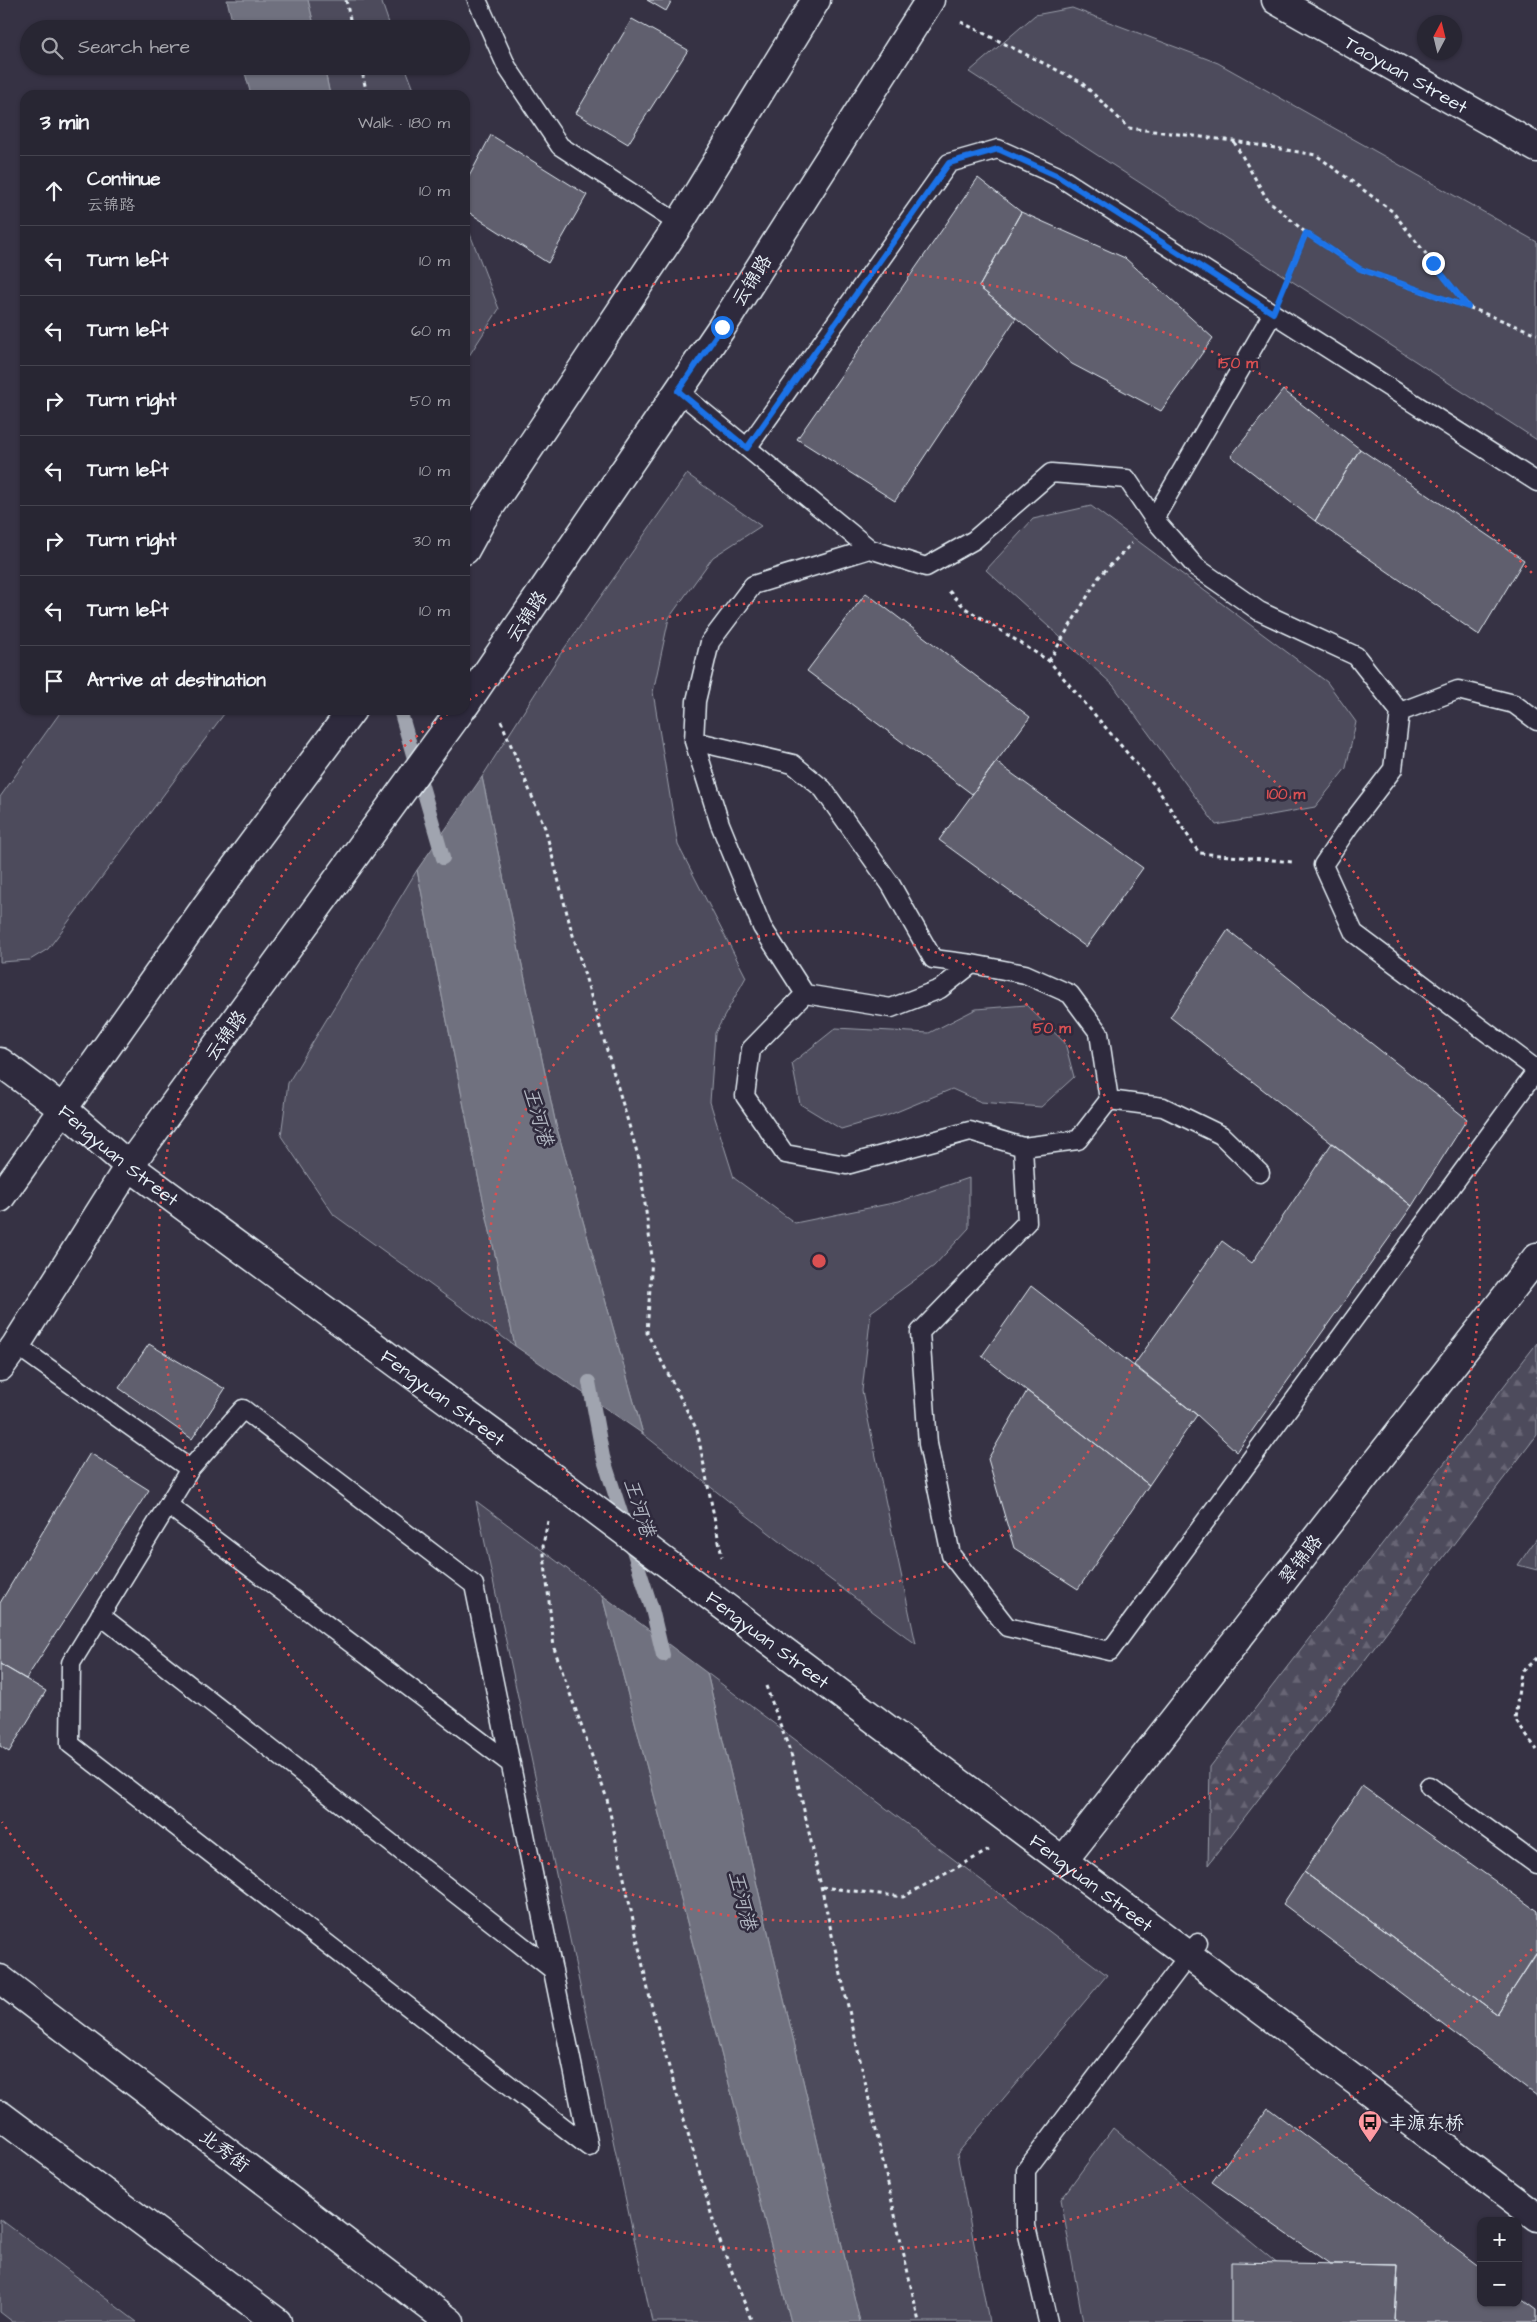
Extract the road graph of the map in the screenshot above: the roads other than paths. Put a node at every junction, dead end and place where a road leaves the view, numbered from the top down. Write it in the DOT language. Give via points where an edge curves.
graph roads {
  1 [pos="477,0"];
  2 [pos="816,0"];
  3 [pos="1276,0"];
  4 [pos="928,2"];
  5 [pos="1537,148"];
  6 [pos="679,224"];
  7 [pos="1273,313"];
  8 [pos="678,391"];
  9 [pos="747,448"];
  10 [pos="1537,482"];
  11 [pos="1154,519"];
  12 [pos="470,541"];
  13 [pos="870,549"];
  14 [pos="475,690"];
  15 [pos="1400,712"];
  16 [pos="349,715"];
  17 [pos="457,715"];
  18 [pos="1537,721"];
  19 [pos="694,741"];
  20 [pos="972,964"];
  21 [pos="805,994"];
  22 [pos="0,1062"];
  23 [pos="1537,1070"];
  24 [pos="1108,1100"];
  25 [pos="63,1109"];
  26 [pos="1023,1147"];
  27 [pos="129,1166"];
  28 [pos="1260,1173"];
  29 [pos="0,1198"];
  30 [pos="1537,1257"];
  31 [pos="16,1345"];
  32 [pos="0,1367"];
  33 [pos="190,1469"];
  34 [pos="168,1505"];
  35 [pos="100,1615"];
  36 [pos="511,1764"];
  37 [pos="1429,1786"];
  38 [pos="1063,1860"];
  39 [pos="1537,1864"];
  40 [pos="1194,1949"];
  41 [pos="553,1970"];
  42 [pos="0,1979"];
  43 [pos="0,2115"];
  44 [pos="1537,2217"];
  45 [pos="278,2322"];
  46 [pos="450,2322"];
  47 [pos="1048,2322"];
  1 -- 6 [label="lane" via="507,66 560,146"];
  2 -- 6 [label="main road"];
  3 -- 5 [label="main road, Taoyuan Street"];
  4 -- 8 [label="main road, 云锦路"];
  6 -- 12 [label="main road"];
  7 -- 9 [label="lane" via="1058,176 998,149 949,163"];
  7 -- 10 [label="lane"];
  7 -- 11 [label="lane"];
  8 -- 9 [label="lane"];
  8 -- 14 [label="main road, 云锦路"];
  9 -- 13 [label="lane"];
  11 -- 13 [label="lane" via="1127,479 1051,474 974,540 926,567"];
  11 -- 15 [label="lane" via="1196,567 1260,611 1356,656"];
  13 -- 19 [label="lane" via="753,585 710,642 696,701"];
  15 -- 18 [label="lane" via="1458,690 1514,704"];
  15 -- 23 [label="lane" via="1393,769 1323,865 1354,933"];
  16 -- 25 [label="main road" via="207,905"];
  17 -- 27 [label="main road, 云锦路"];
  19 -- 20 [label="lane" via="793,764 823,789 891,885 933,959"];
  19 -- 21 [label="lane" via="720,824 762,927"];
  20 -- 21 [label="lane" via="940,989 891,1008"];
  20 -- 24 [label="lane" via="1026,974 1070,994 1099,1034"];
  21 -- 26 [label="lane" via="751,1049 747,1077 745,1096 785,1154 846,1165 970,1130"];
  22 -- 25 [label="main road, Fengyuan Street"];
  23 -- 26 [label="lane" via="1110,1651 1007,1627 951,1555 928,1444 920,1332 1027,1222"];
  24 -- 26 [label="lane" via="1078,1140"];
  24 -- 28 [label="lane" via="1163,1107 1221,1136"];
  25 -- 27 [label="main road, Fengyuan Street"];
  25 -- 29 [label="main road"];
  27 -- 31 [label="main road, 云锦路"];
  27 -- 38 [label="main road, Fengyuan Street" via="556,1480"];
  30 -- 38 [label="main road, 翠锦路"];
  31 -- 32 [label="main road, 云锦路"];
  31 -- 33 [label="lane"];
  33 -- 34 [label="lane"];
  33 -- 36 [label="lane" via="243,1410 474,1585"];
  34 -- 35 [label="lane"];
  34 -- 36 [label="lane"];
  35 -- 41 [label="lane"];
  35 -- 41 [label="lane" via="70,1664 70,1744 589,2147"];
  36 -- 41 [label="lane"];
  37 -- 39 [label="lane"];
  38 -- 40 [label="main road, Fengyuan Street"];
  40 -- 44 [label="main road, Fengyuan Street"];
  40 -- 47 [label="lane" via="1026,2170 1026,2226"];
  42 -- 46 [label="main road, 北秀街"];
  43 -- 45 [label="main road"];
}
